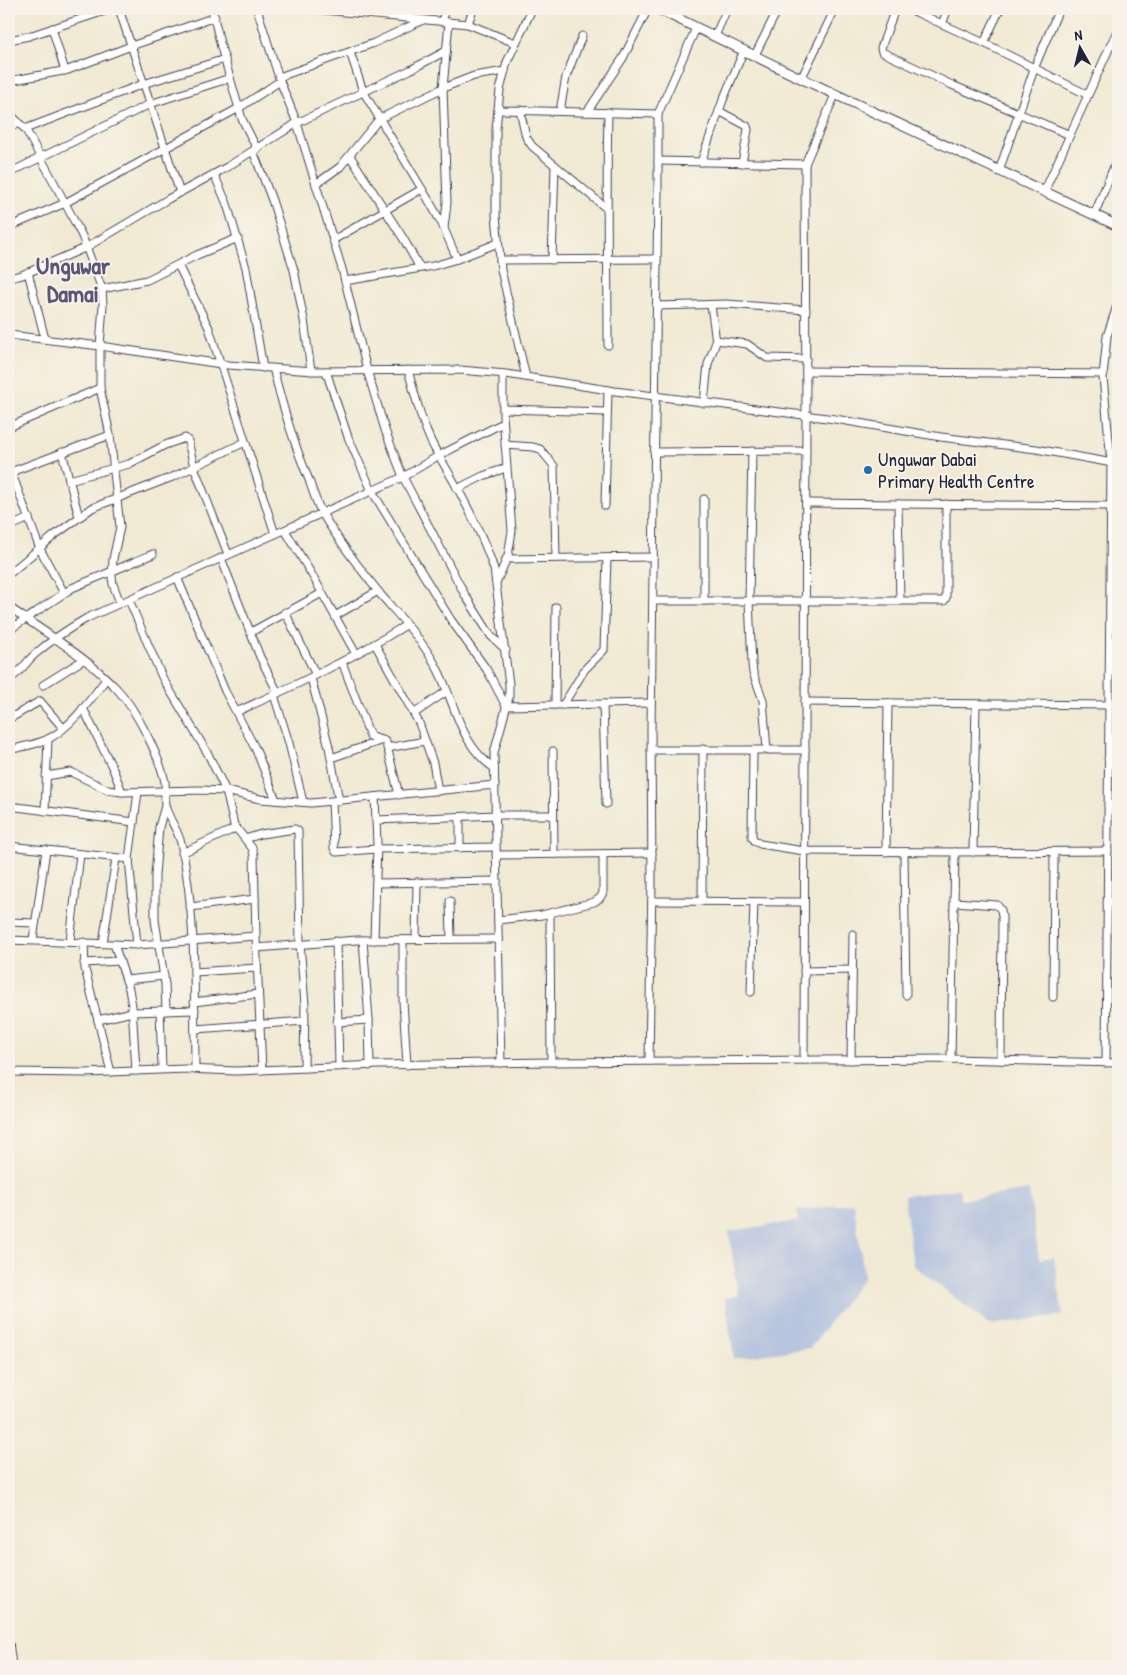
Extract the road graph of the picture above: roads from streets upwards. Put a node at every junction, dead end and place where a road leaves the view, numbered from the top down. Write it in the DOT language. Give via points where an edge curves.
graph roads {
  1 [pos="111,9"];
  2 [pos="119,9"];
  3 [pos="212,9"];
  4 [pos="257,9"];
  5 [pos="314,9"];
  6 [pos="322,9"];
  7 [pos="444,9"];
  8 [pos="473,9"];
  9 [pos="532,9"];
  10 [pos="648,9"];
  11 [pos="727,9"];
  12 [pos="778,9"];
  13 [pos="835,9"];
  14 [pos="895,9"];
  15 [pos="909,9"];
  16 [pos="948,9"];
  17 [pos="1000,9"];
  18 [pos="1059,9"];
  19 [pos="662,10"];
  20 [pos="356,11"];
  21 [pos="400,13"];
  22 [pos="215,18"];
  23 [pos="424,19"];
  24 [pos="446,22"];
  25 [pos="468,24"];
  26 [pos="942,24"];
  27 [pos="52,28"];
  28 [pos="696,28"];
  29 [pos="1118,29"];
  30 [pos="582,36"];
  31 [pos="715,36"];
  32 [pos="9,40"];
  33 [pos="515,43"];
  34 [pos="984,43"];
  35 [pos="131,46"];
  36 [pos="1115,46"];
  37 [pos="744,50"];
  38 [pos="446,51"];
  39 [pos="350,52"];
  40 [pos="754,56"];
  41 [pos="224,59"];
  42 [pos="1034,69"];
  43 [pos="65,71"];
  44 [pos="505,71"];
  45 [pos="230,78"];
  46 [pos="801,78"];
  47 [pos="280,79"];
  48 [pos="9,81"];
  49 [pos="143,84"];
  50 [pos="444,88"];
  51 [pos="363,91"];
  52 [pos="835,95"];
  53 [pos="1088,95"];
  54 [pos="150,104"];
  55 [pos="239,108"];
  56 [pos="498,110"];
  57 [pos="520,110"];
  58 [pos="560,111"];
  59 [pos="719,111"];
  60 [pos="587,112"];
  61 [pos="608,112"];
  62 [pos="1019,112"];
  63 [pos="9,113"];
  64 [pos="658,114"];
  65 [pos="379,119"];
  66 [pos="19,123"];
  67 [pos="297,123"];
  68 [pos="9,128"];
  69 [pos="25,129"];
  70 [pos="1070,135"];
  71 [pos="165,148"];
  72 [pos="255,150"];
  73 [pos="350,156"];
  74 [pos="41,158"];
  75 [pos="1118,158"];
  76 [pos="658,161"];
  77 [pos="701,162"];
  78 [pos="742,162"];
  79 [pos="805,164"];
  80 [pos="555,166"];
  81 [pos="999,171"];
  82 [pos="9,174"];
  83 [pos="214,174"];
  84 [pos="316,184"];
  85 [pos="422,189"];
  86 [pos="1044,192"];
  87 [pos="180,193"];
  88 [pos="65,203"];
  89 [pos="606,208"];
  90 [pos="386,211"];
  91 [pos="1094,215"];
  92 [pos="1118,226"];
  93 [pos="9,227"];
  94 [pos="444,228"];
  95 [pos="238,238"];
  96 [pos="333,240"];
  97 [pos="498,243"];
  98 [pos="87,247"];
  99 [pos="457,259"];
  100 [pos="608,259"];
  101 [pos="657,259"];
  102 [pos="500,260"];
  103 [pos="552,260"];
  104 [pos="178,265"];
  105 [pos="420,268"];
  106 [pos="28,272"];
  107 [pos="9,278"];
  108 [pos="345,281"];
  109 [pos="102,290"];
  110 [pos="1118,303"];
  111 [pos="710,305"];
  112 [pos="656,306"];
  113 [pos="806,310"];
  114 [pos="9,335"];
  115 [pos="45,339"];
  116 [pos="716,340"];
  117 [pos="608,345"];
  118 [pos="100,346"];
  119 [pos="806,359"];
  120 [pos="220,364"];
  121 [pos="263,368"];
  122 [pos="273,368"];
  123 [pos="367,370"];
  124 [pos="408,370"];
  125 [pos="311,371"];
  126 [pos="326,371"];
  127 [pos="806,371"];
  128 [pos="503,374"];
  129 [pos="1104,374"];
  130 [pos="526,377"];
  131 [pos="100,388"];
  132 [pos="608,390"];
  133 [pos="655,396"];
  134 [pos="704,403"];
  135 [pos="503,409"];
  136 [pos="608,412"];
  137 [pos="806,415"];
  138 [pos="503,423"];
  139 [pos="9,427"];
  140 [pos="110,435"];
  141 [pos="245,442"];
  142 [pos="505,444"];
  143 [pos="752,451"];
  144 [pos="806,451"];
  145 [pos="62,452"];
  146 [pos="654,452"];
  147 [pos="1110,453"];
  148 [pos="1118,453"];
  149 [pos="438,456"];
  150 [pos="1115,462"];
  151 [pos="194,467"];
  152 [pos="114,468"];
  153 [pos="506,468"];
  154 [pos="403,476"];
  155 [pos="69,480"];
  156 [pos="457,489"];
  157 [pos="372,491"];
  158 [pos="116,499"];
  159 [pos="704,499"];
  160 [pos="806,504"];
  161 [pos="898,504"];
  162 [pos="946,504"];
  163 [pos="605,506"];
  164 [pos="1110,506"];
  165 [pos="322,514"];
  166 [pos="79,517"];
  167 [pos="29,518"];
  168 [pos="9,527"];
  169 [pos="285,530"];
  170 [pos="275,534"];
  171 [pos="40,549"];
  172 [pos="153,554"];
  173 [pos="228,554"];
  174 [pos="653,557"];
  175 [pos="221,558"];
  176 [pos="556,558"];
  177 [pos="607,558"];
  178 [pos="506,559"];
  179 [pos="113,570"];
  180 [pos="9,574"];
  181 [pos="177,577"];
  182 [pos="496,583"];
  183 [pos="378,591"];
  184 [pos="64,593"];
  185 [pos="322,593"];
  186 [pos="129,600"];
  187 [pos="749,600"];
  188 [pos="805,600"];
  189 [pos="653,601"];
  190 [pos="704,601"];
  191 [pos="900,601"];
  192 [pos="120,603"];
  193 [pos="9,607"];
  194 [pos="556,608"];
  195 [pos="1110,608"];
  196 [pos="1118,608"];
  197 [pos="285,612"];
  198 [pos="335,616"];
  199 [pos="27,619"];
  200 [pos="406,624"];
  201 [pos="9,630"];
  202 [pos="251,632"];
  203 [pos="56,638"];
  204 [pos="375,644"];
  205 [pos="506,650"];
  206 [pos="356,654"];
  207 [pos="83,660"];
  208 [pos="342,662"];
  209 [pos="313,676"];
  210 [pos="9,679"];
  211 [pos="106,679"];
  212 [pos="43,685"];
  213 [pos="447,691"];
  214 [pos="276,694"];
  215 [pos="805,702"];
  216 [pos="651,703"];
  217 [pos="888,703"];
  218 [pos="603,704"];
  219 [pos="976,704"];
  220 [pos="559,705"];
  221 [pos="1109,705"];
  222 [pos="506,706"];
  223 [pos="83,708"];
  224 [pos="236,712"];
  225 [pos="414,713"];
  226 [pos="9,718"];
  227 [pos="63,728"];
  228 [pos="48,739"];
  229 [pos="383,740"];
  230 [pos="425,741"];
  231 [pos="388,748"];
  232 [pos="703,749"];
  233 [pos="9,750"];
  234 [pos="651,750"];
  235 [pos="753,750"];
  236 [pos="767,750"];
  237 [pos="805,750"];
  238 [pos="553,751"];
  239 [pos="331,758"];
  240 [pos="1108,759"];
  241 [pos="1118,759"];
  242 [pos="494,768"];
  243 [pos="46,776"];
  244 [pos="495,785"];
  245 [pos="166,791"];
  246 [pos="438,791"];
  247 [pos="122,792"];
  248 [pos="138,792"];
  249 [pos="226,792"];
  250 [pos="399,795"];
  251 [pos="376,797"];
  252 [pos="276,800"];
  253 [pos="335,801"];
  254 [pos="303,802"];
  255 [pos="606,804"];
  256 [pos="1108,805"];
  257 [pos="1118,805"];
  258 [pos="9,806"];
  259 [pos="165,806"];
  260 [pos="45,811"];
  261 [pos="496,815"];
  262 [pos="553,815"];
  263 [pos="460,817"];
  264 [pos="376,820"];
  265 [pos="134,822"];
  266 [pos="236,828"];
  267 [pos="245,839"];
  268 [pos="10,846"];
  269 [pos="496,847"];
  270 [pos="460,848"];
  271 [pos="376,849"];
  272 [pos="46,850"];
  273 [pos="804,851"];
  274 [pos="1108,851"];
  275 [pos="886,852"];
  276 [pos="904,852"];
  277 [pos="955,852"];
  278 [pos="973,852"];
  279 [pos="1054,852"];
  280 [pos="182,853"];
  281 [pos="652,853"];
  282 [pos="80,854"];
  283 [pos="554,854"];
  284 [pos="603,854"];
  285 [pos="496,855"];
  286 [pos="116,858"];
  287 [pos="129,860"];
  288 [pos="9,861"];
  289 [pos="497,881"];
  290 [pos="417,882"];
  291 [pos="376,883"];
  292 [pos="255,900"];
  293 [pos="450,901"];
  294 [pos="652,901"];
  295 [pos="702,902"];
  296 [pos="754,902"];
  297 [pos="804,902"];
  298 [pos="954,902"];
  299 [pos="1107,902"];
  300 [pos="1118,903"];
  301 [pos="190,907"];
  302 [pos="550,913"];
  303 [pos="498,920"];
  304 [pos="9,922"];
  305 [pos="35,924"];
  306 [pos="853,934"];
  307 [pos="256,936"];
  308 [pos="416,939"];
  309 [pos="451,939"];
  310 [pos="498,939"];
  311 [pos="9,940"];
  312 [pos="33,940"];
  313 [pos="194,940"];
  314 [pos="363,940"];
  315 [pos="374,940"];
  316 [pos="402,940"];
  317 [pos="70,941"];
  318 [pos="336,941"];
  319 [pos="84,942"];
  320 [pos="104,943"];
  321 [pos="158,943"];
  322 [pos="114,944"];
  323 [pos="300,944"];
  324 [pos="137,945"];
  325 [pos="256,948"];
  326 [pos="120,961"];
  327 [pos="84,963"];
  328 [pos="257,968"];
  329 [pos="851,970"];
  330 [pos="804,971"];
  331 [pos="194,972"];
  332 [pos="164,976"];
  333 [pos="126,980"];
  334 [pos="751,992"];
  335 [pos="258,994"];
  336 [pos="906,995"];
  337 [pos="1053,997"];
  338 [pos="194,1002"];
  339 [pos="163,1010"];
  340 [pos="194,1010"];
  341 [pos="132,1012"];
  342 [pos="98,1020"];
  343 [pos="369,1020"];
  344 [pos="305,1021"];
  345 [pos="337,1022"];
  346 [pos="260,1024"];
  347 [pos="195,1029"];
  348 [pos="951,1059"];
  349 [pos="804,1060"];
  350 [pos="851,1060"];
  351 [pos="1001,1060"];
  352 [pos="649,1061"];
  353 [pos="551,1062"];
  354 [pos="501,1063"];
  355 [pos="1106,1063"];
  356 [pos="1118,1063"];
  357 [pos="406,1065"];
  358 [pos="370,1066"];
  359 [pos="339,1067"];
  360 [pos="304,1068"];
  361 [pos="195,1069"];
  362 [pos="162,1070"];
  363 [pos="262,1070"];
  364 [pos="136,1071"];
  365 [pos="9,1072"];
  366 [pos="111,1072"];
  367 [pos="9,1642"];
  368 [pos="12,1666"];
  1 -- 27 [label="street"];
  2 -- 35 [label="street"];
  3 -- 22 [label="street"];
  4 -- 47 [label="street"];
  5 -- 6 [label="street"];
  6 -- 20 [label="street"];
  7 -- 24 [label="street"];
  8 -- 25 [label="street"];
  9 -- 33 [label="street"];
  10 -- 60 [label="street" via="623,58"];
  11 -- 31 [label="street"];
  12 -- 40 [label="street"];
  13 -- 46 [label="street"];
  14 -- 62 [label="street" via="882,52"];
  15 -- 26 [label="street"];
  16 -- 26 [label="street"];
  17 -- 34 [label="street"];
  18 -- 42 [label="street"];
  19 -- 28 [label="street"];
  20 -- 21 [label="street"];
  21 -- 23 [label="street"];
  22 -- 35 [label="street"];
  22 -- 41 [label="street"];
  23 -- 24 [label="street"];
  23 -- 39 [label="street"];
  24 -- 25 [label="street"];
  24 -- 38 [label="street"];
  25 -- 33 [label="street"];
  26 -- 34 [label="street"];
  27 -- 32 [label="street"];
  27 -- 43 [label="street"];
  28 -- 31 [label="street"];
  28 -- 64 [label="street"];
  29 -- 36 [label="street"];
  30 -- 58 [label="street" via="566,77"];
  31 -- 37 [label="street"];
  33 -- 44 [label="street"];
  34 -- 42 [label="street"];
  35 -- 43 [label="street"];
  35 -- 49 [label="street"];
  36 -- 53 [label="street"];
  37 -- 40 [label="street"];
  37 -- 59 [label="street"];
  38 -- 50 [label="street"];
  38 -- 51 [label="street"];
  39 -- 47 [label="street"];
  39 -- 51 [label="street"];
  40 -- 46 [label="street"];
  41 -- 45 [label="street"];
  41 -- 49 [label="street"];
  42 -- 53 [label="street"];
  42 -- 62 [label="street"];
  43 -- 48 [label="street"];
  44 -- 50 [label="street" via="474,76"];
  44 -- 56 [label="street"];
  45 -- 54 [label="street"];
  45 -- 55 [label="street"];
  46 -- 52 [label="street"];
  47 -- 55 [label="street"];
  47 -- 67 [label="street"];
  49 -- 54 [label="street"];
  49 -- 69 [label="street"];
  50 -- 65 [label="street"];
  50 -- 94 [label="street" via="447,203"];
  51 -- 65 [label="street"];
  51 -- 67 [label="street"];
  52 -- 79 [label="street"];
  52 -- 81 [label="street"];
  53 -- 70 [label="street"];
  54 -- 71 [label="street"];
  54 -- 74 [label="street"];
  55 -- 71 [label="street"];
  55 -- 72 [label="street"];
  56 -- 57 [label="street"];
  56 -- 97 [label="street"];
  57 -- 58 [label="street"];
  57 -- 80 [label="street" via="526,137"];
  58 -- 60 [label="street"];
  59 -- 77 [label="street"];
  59 -- 78 [label="street" via="747,126"];
  60 -- 61 [label="street"];
  61 -- 64 [label="street"];
  61 -- 89 [label="street"];
  62 -- 70 [label="street"];
  62 -- 81 [label="street"];
  63 -- 66 [label="street"];
  64 -- 76 [label="street"];
  65 -- 73 [label="street"];
  65 -- 85 [label="street"];
  66 -- 68 [label="street"];
  66 -- 69 [label="street"];
  67 -- 72 [label="street"];
  67 -- 84 [label="street"];
  69 -- 74 [label="street"];
  70 -- 86 [label="street"];
  71 -- 87 [label="street"];
  71 -- 88 [label="street"];
  72 -- 83 [label="street"];
  72 -- 125 [label="street" via="294,270"];
  73 -- 84 [label="street"];
  73 -- 90 [label="street"];
  74 -- 82 [label="street"];
  74 -- 88 [label="street"];
  75 -- 91 [label="street"];
  76 -- 77 [label="street"];
  76 -- 101 [label="street"];
  77 -- 78 [label="street"];
  78 -- 79 [label="street"];
  79 -- 113 [label="street"];
  80 -- 89 [label="street"];
  80 -- 103 [label="street"];
  81 -- 86 [label="street"];
  83 -- 87 [label="street"];
  83 -- 95 [label="street"];
  84 -- 96 [label="street"];
  85 -- 90 [label="street"];
  85 -- 94 [label="street"];
  86 -- 91 [label="street"];
  87 -- 98 [label="street"];
  88 -- 93 [label="street"];
  88 -- 98 [label="street"];
  89 -- 100 [label="street"];
  90 -- 96 [label="street"];
  90 -- 105 [label="street"];
  91 -- 92 [label="street"];
  94 -- 99 [label="street"];
  95 -- 104 [label="street"];
  95 -- 121 [label="street"];
  96 -- 108 [label="street"];
  97 -- 99 [label="street"];
  97 -- 102 [label="street"];
  98 -- 106 [label="street"];
  98 -- 109 [label="street"];
  99 -- 105 [label="street"];
  100 -- 101 [label="street"];
  100 -- 103 [label="street"];
  100 -- 117 [label="street"];
  101 -- 112 [label="street"];
  102 -- 103 [label="street"];
  102 -- 130 [label="street"];
  104 -- 109 [label="street" via="148,280"];
  104 -- 120 [label="street" via="209,328"];
  105 -- 108 [label="street"];
  106 -- 107 [label="street"];
  106 -- 115 [label="street"];
  108 -- 123 [label="street"];
  109 -- 118 [label="street"];
  110 -- 129 [label="street" via="1107,336"];
  111 -- 112 [label="street"];
  111 -- 113 [label="street"];
  111 -- 116 [label="street"];
  112 -- 133 [label="street"];
  113 -- 119 [label="street"];
  114 -- 115 [label="street"];
  115 -- 118 [label="street"];
  116 -- 119 [label="street" via="747,344 767,358"];
  116 -- 134 [label="street" via="708,364"];
  118 -- 120 [label="street"];
  118 -- 131 [label="street"];
  119 -- 127 [label="street"];
  120 -- 121 [label="street"];
  120 -- 141 [label="street"];
  121 -- 122 [label="street"];
  122 -- 125 [label="street"];
  122 -- 165 [label="street" via="286,422"];
  123 -- 124 [label="street"];
  123 -- 126 [label="street"];
  123 -- 154 [label="street"];
  124 -- 128 [label="street"];
  124 -- 149 [label="street"];
  125 -- 126 [label="street"];
  126 -- 157 [label="street" via="348,437"];
  127 -- 129 [label="street"];
  127 -- 137 [label="street"];
  128 -- 130 [label="street"];
  128 -- 135 [label="street"];
  129 -- 147 [label="street"];
  130 -- 132 [label="street"];
  131 -- 139 [label="street"];
  131 -- 140 [label="street"];
  132 -- 133 [label="street"];
  132 -- 136 [label="street"];
  133 -- 134 [label="street"];
  133 -- 146 [label="street"];
  134 -- 137 [label="street"];
  135 -- 136 [label="street"];
  135 -- 138 [label="street"];
  136 -- 163 [label="street"];
  137 -- 144 [label="street"];
  137 -- 150 [label="street"];
  138 -- 142 [label="street"];
  138 -- 149 [label="street"];
  140 -- 145 [label="street"];
  140 -- 152 [label="street"];
  141 -- 151 [label="street"];
  141 -- 170 [label="street"];
  142 -- 153 [label="street"];
  142 -- 176 [label="street" via="540,449 554,466"];
  143 -- 144 [label="street"];
  143 -- 146 [label="street"];
  143 -- 187 [label="street"];
  144 -- 160 [label="street"];
  145 -- 155 [label="street"];
  145 -- 167 [label="street" via="13,472 12,477"];
  146 -- 174 [label="street"];
  147 -- 148 [label="street"];
  147 -- 150 [label="street"];
  149 -- 154 [label="street"];
  149 -- 156 [label="street"];
  150 -- 164 [label="street"];
  151 -- 152 [label="street" via="188,441 182,438"];
  151 -- 158 [label="street"];
  151 -- 173 [label="street"];
  152 -- 155 [label="street"];
  152 -- 158 [label="street"];
  153 -- 156 [label="street"];
  153 -- 178 [label="street" via="512,531"];
  154 -- 157 [label="street"];
  154 -- 205 [label="street" via="465,595 491,636"];
  155 -- 166 [label="street"];
  156 -- 182 [label="street" via="491,560"];
  157 -- 165 [label="street"];
  157 -- 222 [label="street" via="451,620 487,670"];
  158 -- 166 [label="street"];
  158 -- 179 [label="street" via="120,533"];
  159 -- 190 [label="street"];
  160 -- 161 [label="street"];
  160 -- 188 [label="street"];
  161 -- 162 [label="street"];
  161 -- 191 [label="street"];
  162 -- 164 [label="street"];
  162 -- 191 [label="street" via="946,598 936,602"];
  164 -- 195 [label="street"];
  165 -- 169 [label="street"];
  165 -- 183 [label="street"];
  166 -- 171 [label="street"];
  167 -- 168 [label="street"];
  167 -- 171 [label="street"];
  169 -- 170 [label="street"];
  169 -- 185 [label="street"];
  170 -- 173 [label="street"];
  171 -- 180 [label="street"];
  171 -- 184 [label="street"];
  172 -- 179 [label="street"];
  173 -- 175 [label="street"];
  174 -- 177 [label="street"];
  174 -- 189 [label="street"];
  175 -- 181 [label="street"];
  175 -- 202 [label="street"];
  176 -- 177 [label="street"];
  176 -- 178 [label="street"];
  177 -- 220 [label="street" via="604,650 585,669"];
  178 -- 182 [label="street"];
  179 -- 184 [label="street"];
  179 -- 192 [label="street" via="113,584"];
  181 -- 186 [label="street"];
  181 -- 224 [label="street"];
  182 -- 205 [label="street"];
  183 -- 198 [label="street"];
  183 -- 200 [label="street"];
  184 -- 199 [label="street"];
  185 -- 197 [label="street"];
  185 -- 198 [label="street"];
  186 -- 192 [label="street"];
  186 -- 249 [label="street" via="162,678 208,754"];
  187 -- 188 [label="street"];
  187 -- 190 [label="street"];
  187 -- 236 [label="street" via="753,673 763,700"];
  188 -- 191 [label="street"];
  188 -- 215 [label="street"];
  189 -- 190 [label="street"];
  189 -- 216 [label="street"];
  192 -- 203 [label="street" via="86,618"];
  193 -- 199 [label="street"];
  194 -- 220 [label="street"];
  195 -- 196 [label="street"];
  195 -- 221 [label="street"];
  197 -- 202 [label="street"];
  197 -- 209 [label="street"];
  198 -- 206 [label="street"];
  199 -- 201 [label="street"];
  199 -- 203 [label="street"];
  200 -- 204 [label="street"];
  200 -- 213 [label="street" via="434,662"];
  202 -- 214 [label="street"];
  203 -- 207 [label="street"];
  203 -- 210 [label="street"];
  204 -- 206 [label="street"];
  204 -- 225 [label="street"];
  205 -- 222 [label="street" via="509,697"];
  206 -- 208 [label="street"];
  207 -- 211 [label="street"];
  207 -- 212 [label="street"];
  208 -- 209 [label="street"];
  208 -- 229 [label="street" via="370,736"];
  209 -- 214 [label="street"];
  209 -- 239 [label="street"];
  211 -- 223 [label="street"];
  211 -- 245 [label="street" via="132,709 156,757"];
  213 -- 225 [label="street"];
  213 -- 242 [label="street" via="474,750"];
  214 -- 224 [label="street"];
  214 -- 254 [label="street"];
  215 -- 217 [label="street"];
  215 -- 237 [label="street"];
  216 -- 218 [label="street"];
  216 -- 234 [label="street"];
  217 -- 219 [label="street"];
  217 -- 275 [label="street"];
  218 -- 220 [label="street"];
  218 -- 255 [label="street"];
  219 -- 221 [label="street"];
  219 -- 278 [label="street"];
  220 -- 222 [label="street"];
  221 -- 240 [label="street"];
  222 -- 242 [label="street" via="494,753"];
  223 -- 227 [label="street"];
  223 -- 247 [label="street"];
  224 -- 252 [label="street"];
  225 -- 230 [label="street"];
  226 -- 227 [label="street" via="40,701"];
  227 -- 228 [label="street"];
  228 -- 233 [label="street"];
  228 -- 243 [label="street"];
  229 -- 231 [label="street"];
  229 -- 239 [label="street"];
  230 -- 231 [label="street"];
  230 -- 246 [label="street"];
  231 -- 250 [label="street"];
  232 -- 234 [label="street"];
  232 -- 235 [label="street"];
  232 -- 295 [label="street"];
  234 -- 281 [label="street"];
  235 -- 236 [label="street"];
  235 -- 273 [label="street" via="752,837 760,844"];
  236 -- 237 [label="street"];
  237 -- 273 [label="street"];
  238 -- 262 [label="street"];
  239 -- 253 [label="street"];
  240 -- 241 [label="street"];
  240 -- 256 [label="street"];
  242 -- 244 [label="street"];
  243 -- 247 [label="street" via="71,772 108,790"];
  243 -- 260 [label="street"];
  244 -- 246 [label="street"];
  244 -- 261 [label="street"];
  245 -- 248 [label="street"];
  245 -- 249 [label="street"];
  245 -- 259 [label="street"];
  246 -- 250 [label="street"];
  247 -- 248 [label="street"];
  248 -- 265 [label="street"];
  249 -- 252 [label="street"];
  249 -- 266 [label="street"];
  250 -- 251 [label="street"];
  251 -- 253 [label="street"];
  251 -- 264 [label="street"];
  252 -- 254 [label="street"];
  253 -- 254 [label="street"];
  253 -- 271 [label="street" via="335,851"];
  256 -- 257 [label="street"];
  256 -- 274 [label="street"];
  258 -- 260 [label="street"];
  259 -- 280 [label="street" via="177,830"];
  259 -- 321 [label="street" via="159,827 155,875"];
  260 -- 265 [label="street"];
  261 -- 262 [label="street"];
  261 -- 263 [label="street"];
  261 -- 269 [label="street"];
  262 -- 283 [label="street"];
  263 -- 264 [label="street"];
  263 -- 270 [label="street"];
  264 -- 271 [label="street"];
  265 -- 287 [label="street"];
  266 -- 267 [label="street"];
  266 -- 280 [label="street"];
  267 -- 292 [label="street" via="254,855"];
  267 -- 323 [label="street" via="276,831 298,831"];
  268 -- 272 [label="street"];
  268 -- 288 [label="street"];
  269 -- 270 [label="street"];
  269 -- 285 [label="street"];
  270 -- 271 [label="street"];
  271 -- 291 [label="street"];
  272 -- 282 [label="street"];
  272 -- 305 [label="street"];
  273 -- 275 [label="street"];
  273 -- 297 [label="street"];
  274 -- 279 [label="street"];
  274 -- 299 [label="street"];
  275 -- 276 [label="street"];
  276 -- 277 [label="street"];
  276 -- 336 [label="street"];
  277 -- 278 [label="street"];
  277 -- 298 [label="street"];
  278 -- 279 [label="street"];
  279 -- 337 [label="street"];
  280 -- 301 [label="street"];
  281 -- 284 [label="street"];
  281 -- 294 [label="street"];
  282 -- 286 [label="street"];
  282 -- 317 [label="street"];
  283 -- 284 [label="street"];
  283 -- 285 [label="street"];
  284 -- 302 [label="street" via="603,893 600,898"];
  285 -- 289 [label="street"];
  286 -- 287 [label="street"];
  286 -- 320 [label="street"];
  287 -- 324 [label="street"];
  289 -- 290 [label="street"];
  289 -- 303 [label="street"];
  290 -- 291 [label="street"];
  290 -- 308 [label="street"];
  291 -- 315 [label="street"];
  292 -- 301 [label="street"];
  292 -- 307 [label="street"];
  293 -- 309 [label="street"];
  294 -- 295 [label="street"];
  294 -- 352 [label="street"];
  295 -- 296 [label="street"];
  296 -- 297 [label="street"];
  296 -- 334 [label="street"];
  297 -- 330 [label="street"];
  298 -- 348 [label="street"];
  298 -- 351 [label="street" via="997,905 1001,910"];
  299 -- 300 [label="street"];
  299 -- 355 [label="street"];
  301 -- 313 [label="street"];
  302 -- 303 [label="street"];
  302 -- 353 [label="street"];
  303 -- 310 [label="street"];
  304 -- 305 [label="street"];
  305 -- 312 [label="street"];
  306 -- 329 [label="street"];
  307 -- 313 [label="street"];
  307 -- 325 [label="street"];
  308 -- 309 [label="street"];
  308 -- 316 [label="street"];
  309 -- 310 [label="street"];
  310 -- 354 [label="street"];
  311 -- 312 [label="street"];
  312 -- 317 [label="street"];
  313 -- 321 [label="street"];
  313 -- 331 [label="street"];
  314 -- 315 [label="street"];
  314 -- 318 [label="street"];
  314 -- 343 [label="street"];
  315 -- 316 [label="street"];
  316 -- 357 [label="street"];
  317 -- 319 [label="street"];
  318 -- 323 [label="street"];
  318 -- 345 [label="street"];
  319 -- 320 [label="street"];
  319 -- 327 [label="street"];
  320 -- 322 [label="street"];
  321 -- 324 [label="street"];
  321 -- 332 [label="street"];
  322 -- 324 [label="street"];
  322 -- 326 [label="street"];
  323 -- 325 [label="street"];
  323 -- 344 [label="street"];
  325 -- 328 [label="street"];
  326 -- 327 [label="street"];
  326 -- 333 [label="street"];
  327 -- 342 [label="street"];
  328 -- 331 [label="street"];
  328 -- 335 [label="street"];
  329 -- 330 [label="street"];
  329 -- 350 [label="street"];
  330 -- 349 [label="street"];
  331 -- 338 [label="street"];
  332 -- 333 [label="street"];
  332 -- 339 [label="street"];
  333 -- 341 [label="street"];
  335 -- 338 [label="street"];
  335 -- 346 [label="street"];
  338 -- 340 [label="street"];
  339 -- 340 [label="street"];
  339 -- 341 [label="street"];
  339 -- 362 [label="street"];
  340 -- 347 [label="street"];
  341 -- 342 [label="street"];
  341 -- 364 [label="street"];
  342 -- 366 [label="street"];
  343 -- 345 [label="street"];
  343 -- 358 [label="street"];
  344 -- 346 [label="street"];
  344 -- 360 [label="street"];
  345 -- 359 [label="street"];
  346 -- 347 [label="street"];
  346 -- 363 [label="street"];
  347 -- 361 [label="street"];
  348 -- 350 [label="street"];
  348 -- 351 [label="street"];
  349 -- 350 [label="street"];
  349 -- 352 [label="street"];
  351 -- 355 [label="street"];
  352 -- 353 [label="street"];
  353 -- 354 [label="street"];
  354 -- 357 [label="street"];
  355 -- 356 [label="street"];
  357 -- 358 [label="street"];
  358 -- 359 [label="street"];
  359 -- 360 [label="street"];
  360 -- 363 [label="street"];
  361 -- 362 [label="street"];
  361 -- 363 [label="street"];
  362 -- 364 [label="street"];
  364 -- 366 [label="street"];
  365 -- 366 [label="street"];
  367 -- 368 [label="street"];
}
